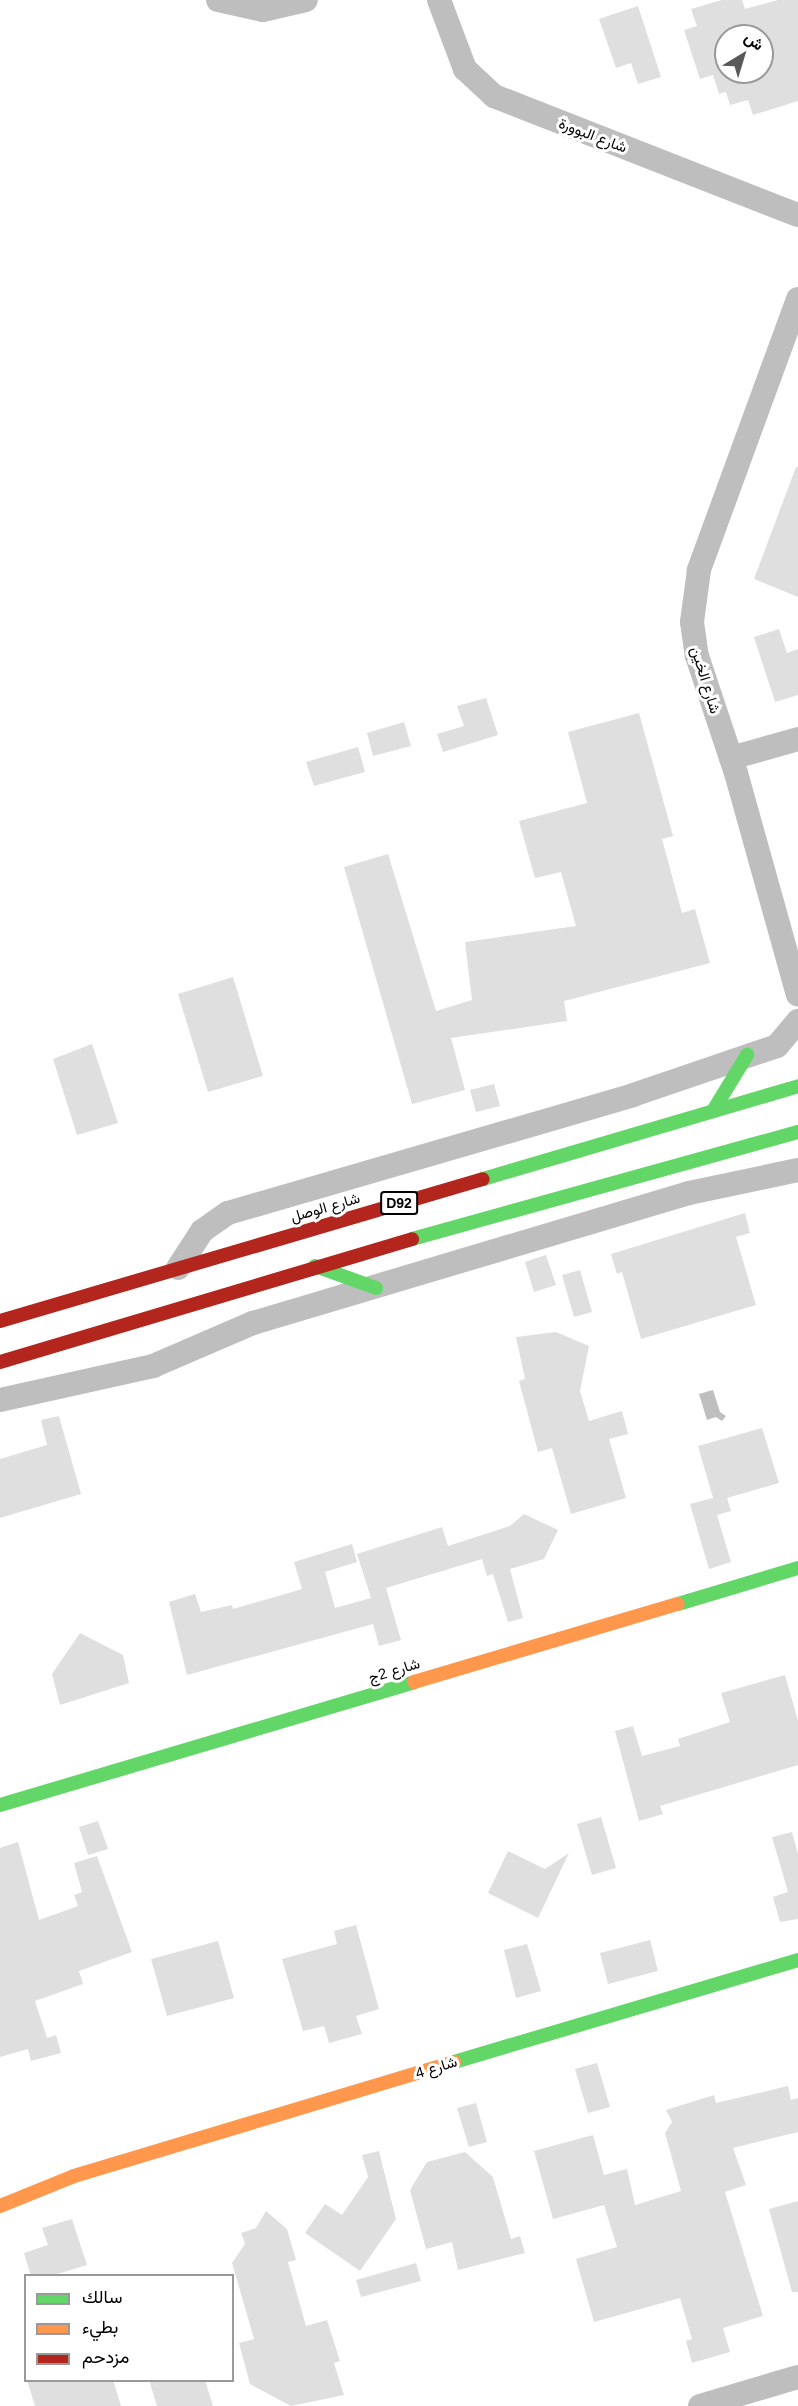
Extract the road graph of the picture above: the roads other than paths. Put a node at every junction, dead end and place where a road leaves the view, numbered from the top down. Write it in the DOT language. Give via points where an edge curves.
graph roads {
  1 [pos="306,0"];
  2 [pos="439,0"];
  3 [pos="219,1"];
  4 [pos="798,214"];
  5 [pos="798,299"];
  6 [pos="798,739"];
  7 [pos="731,758"];
  8 [pos="798,995"];
  9 [pos="798,1021"];
  10 [pos="747,1055"];
  11 [pos="798,1086"];
  12 [pos="713,1111"];
  13 [pos="798,1132"];
  14 [pos="798,1170"];
  15 [pos="315,1266"];
  16 [pos="178,1268"];
  17 [pos="376,1287"];
  18 [pos="0,1320"];
  19 [pos="0,1362"];
  20 [pos="0,1400"];
  21 [pos="798,1568"];
  22 [pos="0,1805"];
  23 [pos="798,1960"];
  24 [pos="74,2176"];
  25 [pos="0,2190"];
  26 [pos="0,2206"];
  27 [pos="798,2377"];
  28 [pos="700,2406"];
  1 -- 3 [label="street" via="263,10"];
  2 -- 4 [label="street, شارع البوورة" via="465,69 494,96"];
  5 -- 7 [label="street, شارع الخين" via="699,570 693,604 697,656"];
  6 -- 7 [label="street"];
  7 -- 8 [label="street, شارع الخين"];
  9 -- 10 [label="street" via="777,1046"];
  10 -- 12 [label="main road"];
  10 -- 16 [label="street" via="633,1095 228,1213 202,1231"];
  11 -- 12 [label="main road, شارع الوصل / D92"];
  12 -- 16 [label="main road, شارع الوصل / D92"];
  13 -- 15 [label="main road, D92"];
  14 -- 17 [label="street" via="689,1193"];
  15 -- 17 [label="main road"];
  15 -- 19 [label="main road, D92"];
  16 -- 18 [label="main road, شارع الوصل / D92"];
  17 -- 20 [label="street" via="243,1327 153,1366"];
  21 -- 22 [label="main road, شارع 2ج"];
  23 -- 24 [label="main road, شارع 4"];
  24 -- 25 [label="street, شارع 4"];
  24 -- 26 [label="main road, شارع 4"];
  27 -- 28 [label="street"];
}
